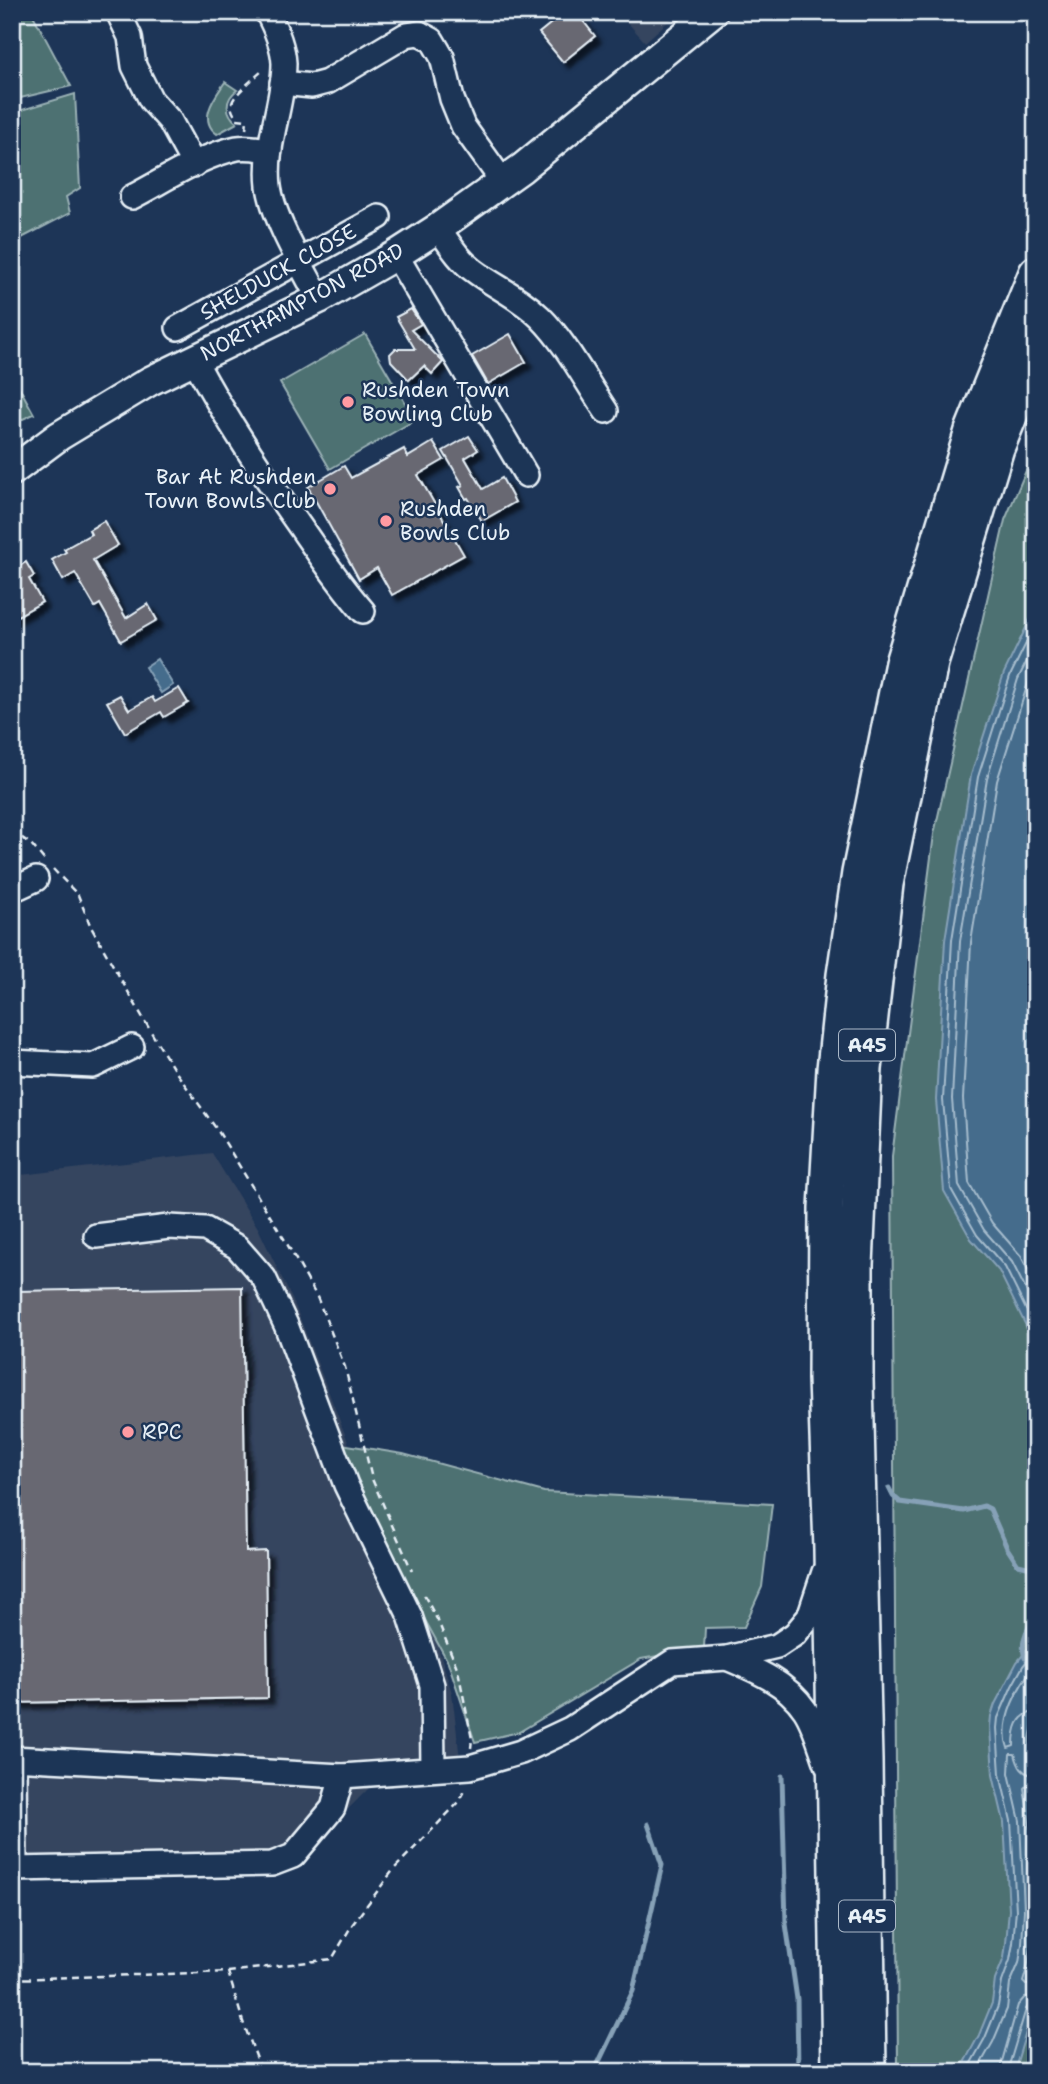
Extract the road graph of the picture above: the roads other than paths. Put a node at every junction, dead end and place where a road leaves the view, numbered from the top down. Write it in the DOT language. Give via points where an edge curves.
graph roads {
  1 [pos="118,12"];
  2 [pos="267,12"];
  3 [pos="713,12"];
  4 [pos="419,23"];
  5 [pos="282,83"];
  6 [pos="270,150"];
  7 [pos="194,165"];
  8 [pos="503,182"];
  9 [pos="132,197"];
  10 [pos="379,217"];
  11 [pos="438,228"];
  12 [pos="396,255"];
  13 [pos="300,260"];
  14 [pos="1036,273"];
  15 [pos="319,299"];
  16 [pos="178,328"];
  17 [pos="1036,353"];
  18 [pos="194,359"];
  19 [pos="606,411"];
  20 [pos="12,471"];
  21 [pos="526,475"];
  22 [pos="363,611"];
  23 [pos="36,879"];
  24 [pos="12,890"];
  25 [pos="132,1047"];
  26 [pos="12,1062"];
  27 [pos="96,1236"];
  28 [pos="831,1549"];
  29 [pos="727,1658"];
  30 [pos="13,1758"];
  31 [pos="433,1769"];
  32 [pos="342,1776"];
  33 [pos="835,1782"];
  34 [pos="14,1869"];
  35 [pos="839,2072"];
  36 [pos="869,2072"];
  1 -- 7 [label="street" via="130,37 134,66"];
  2 -- 5 [label="street" via="282,52"];
  3 -- 8 [label="main road, NORTHAMPTON ROAD"];
  4 -- 5 [label="street" via="327,82 312,86"];
  4 -- 8 [label="street" via="442,57 463,126"];
  5 -- 6 [label="street"];
  6 -- 7 [label="street" via="244,148"];
  6 -- 13 [label="street" via="274,206"];
  7 -- 9 [label="street"];
  8 -- 11 [label="main road, NORTHAMPTON ROAD"];
  10 -- 13 [label="street, SHELDUCK CLOSE"];
  11 -- 12 [label="main road, NORTHAMPTON ROAD"];
  11 -- 19 [label="street" via="474,271 541,318"];
  12 -- 15 [label="main road, NORTHAMPTON ROAD"];
  12 -- 21 [label="street"];
  13 -- 15 [label="street"];
  13 -- 16 [label="street, SHELDUCK CLOSE"];
  14 -- 28 [label="highway, A45" via="972,431 902,663 859,873 838,1029 826,1208 825,1379"];
  15 -- 18 [label="main road, NORTHAMPTON ROAD"];
  17 -- 36 [label="highway, A45" via="998,448 930,663 886,884 865,1069 856,1380"];
  18 -- 20 [label="main road, NORTHAMPTON ROAD" via="104,407"];
  18 -- 22 [label="street" via="259,469"];
  23 -- 24 [label="street"];
  25 -- 26 [label="street" via="93,1066"];
  27 -- 31 [label="street" via="169,1227 205,1229 237,1247 264,1278 345,1485 410,1616 432,1685"];
  28 -- 29 [label="street" via="809,1616 795,1634 778,1646"];
  28 -- 33 [label="highway, A45"];
  29 -- 31 [label="street" via="673,1662 570,1730 521,1752 470,1767"];
  29 -- 33 [label="street" via="786,1689 805,1710"];
  30 -- 32 [label="street"];
  30 -- 34 [label="street"];
  31 -- 32 [label="street"];
  32 -- 34 [label="street" via="333,1808 293,1856 272,1864"];
  33 -- 35 [label="highway, A45"];
}
